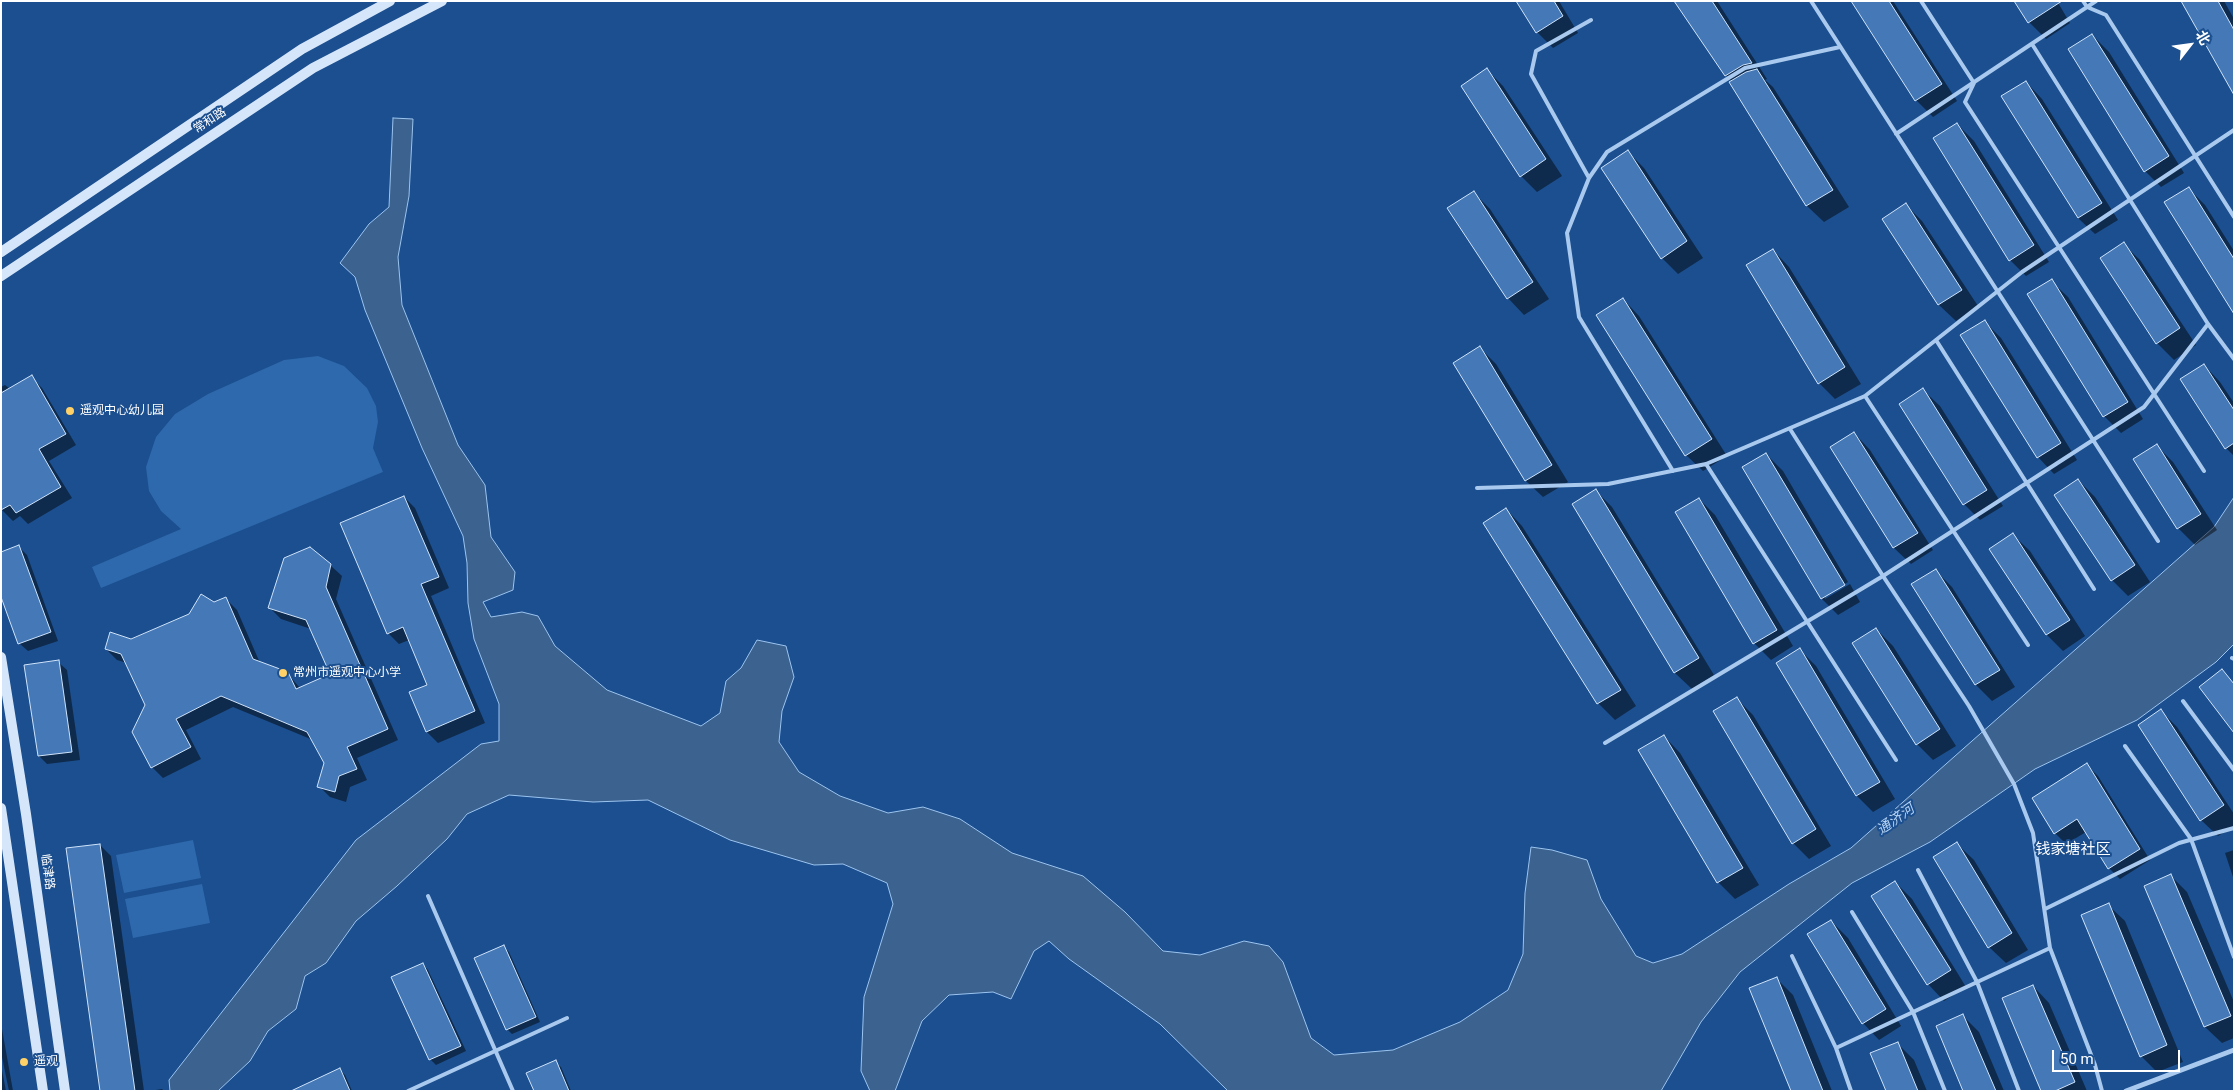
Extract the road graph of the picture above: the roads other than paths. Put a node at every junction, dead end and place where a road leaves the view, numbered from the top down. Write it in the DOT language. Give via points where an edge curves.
graph roads {
  1 [pos="390,1"];
  2 [pos="442,1"];
  3 [pos="1810,1"];
  4 [pos="1921,1"];
  5 [pos="2083,1"];
  6 [pos="2096,1"];
  7 [pos="2087,7"];
  8 [pos="1591,20"];
  9 [pos="2032,44"];
  10 [pos="1840,47"];
  11 [pos="1974,83"];
  12 [pos="2234,130"];
  13 [pos="1896,134"];
  14 [pos="2195,156"];
  15 [pos="1589,178"];
  16 [pos="2130,200"];
  17 [pos="2234,217"];
  18 [pos="2060,247"];
  19 [pos="1,252"];
  20 [pos="1,276"];
  21 [pos="1998,291"];
  22 [pos="2208,324"];
  23 [pos="1936,340"];
  24 [pos="2234,359"];
  25 [pos="2154,394"];
  26 [pos="1865,396"];
  27 [pos="1790,429"];
  28 [pos="2094,440"];
  29 [pos="1706,464"];
  30 [pos="1672,471"];
  31 [pos="2204,471"];
  32 [pos="2027,483"];
  33 [pos="1477,488"];
  34 [pos="1953,531"];
  35 [pos="2158,541"];
  36 [pos="1883,576"];
  37 [pos="2094,589"];
  38 [pos="1807,622"];
  39 [pos="2028,645"];
  40 [pos="1,658"];
  41 [pos="2182,701"];
  42 [pos="1605,743"];
  43 [pos="2125,746"];
  44 [pos="1896,760"];
  45 [pos="2234,770"];
  46 [pos="1,808"];
  47 [pos="2234,828"];
  48 [pos="2191,839"];
  49 [pos="1918,870"];
  50 [pos="428,896"];
  51 [pos="2045,909"];
  52 [pos="1852,912"];
  53 [pos="2050,948"];
  54 [pos="1792,956"];
  55 [pos="2234,957"];
  56 [pos="1977,982"];
  57 [pos="1913,1012"];
  58 [pos="567,1018"];
  59 [pos="1836,1048"];
  60 [pos="2234,1050"];
  61 [pos="496,1051"];
  62 [pos="43,1091"];
  63 [pos="65,1091"];
  64 [pos="408,1091"];
  65 [pos="513,1091"];
  66 [pos="1851,1091"];
  67 [pos="1945,1091"];
  68 [pos="2020,1091"];
  69 [pos="2102,1091"];
  70 [pos="2126,1091"];
  1 -- 19 [label="street, 常和路" via="302,49"];
  2 -- 20 [label="street, 常和路" via="313,68"];
  3 -- 10 [label="lane"];
  4 -- 11 [label="lane"];
  5 -- 7 [label="lane"];
  6 -- 7 [label="lane"];
  7 -- 9 [label="lane"];
  7 -- 14 [label="lane" via="2106,15"];
  8 -- 15 [label="lane" via="1536,51 1531,74"];
  9 -- 11 [label="lane"];
  9 -- 16 [label="lane"];
  10 -- 13 [label="lane"];
  10 -- 15 [label="lane" via="1745,68 1607,152"];
  11 -- 13 [label="lane"];
  11 -- 18 [label="lane" via="1965,102"];
  12 -- 14 [label="lane"];
  13 -- 21 [label="lane"];
  14 -- 16 [label="lane"];
  14 -- 17 [label="lane"];
  15 -- 30 [label="lane" via="1567,233 1578,317"];
  16 -- 18 [label="lane"];
  16 -- 22 [label="lane"];
  18 -- 21 [label="lane"];
  18 -- 25 [label="lane"];
  21 -- 23 [label="lane"];
  21 -- 28 [label="lane"];
  22 -- 24 [label="lane"];
  22 -- 25 [label="lane"];
  23 -- 26 [label="lane"];
  23 -- 32 [label="lane"];
  25 -- 28 [label="lane" via="2144,407"];
  25 -- 31 [label="lane"];
  26 -- 27 [label="lane"];
  26 -- 34 [label="lane"];
  27 -- 29 [label="lane"];
  27 -- 36 [label="lane"];
  28 -- 32 [label="lane"];
  28 -- 35 [label="lane"];
  29 -- 30 [label="lane"];
  29 -- 38 [label="lane"];
  30 -- 33 [label="lane" via="1608,484"];
  32 -- 34 [label="lane"];
  32 -- 37 [label="lane"];
  34 -- 36 [label="lane"];
  34 -- 39 [label="lane"];
  36 -- 38 [label="lane"];
  36 -- 51 [label="lane" via="1969,706 2014,784 2033,833"];
  38 -- 42 [label="lane"];
  38 -- 44 [label="lane"];
  40 -- 63 [label="street, 临津路"];
  41 -- 45 [label="lane"];
  43 -- 48 [label="lane"];
  46 -- 62 [label="street"];
  47 -- 48 [label="lane"];
  48 -- 51 [label="lane"];
  48 -- 55 [label="lane"];
  49 -- 56 [label="lane"];
  50 -- 61 [label="lane"];
  51 -- 53 [label="lane"];
  52 -- 57 [label="lane"];
  53 -- 56 [label="lane"];
  53 -- 69 [label="lane"];
  54 -- 59 [label="lane"];
  56 -- 57 [label="lane"];
  56 -- 68 [label="lane"];
  57 -- 59 [label="lane"];
  57 -- 67 [label="lane"];
  58 -- 61 [label="lane"];
  59 -- 66 [label="lane"];
  60 -- 70 [label="street"];
  61 -- 64 [label="lane"];
  61 -- 65 [label="lane"];
}
